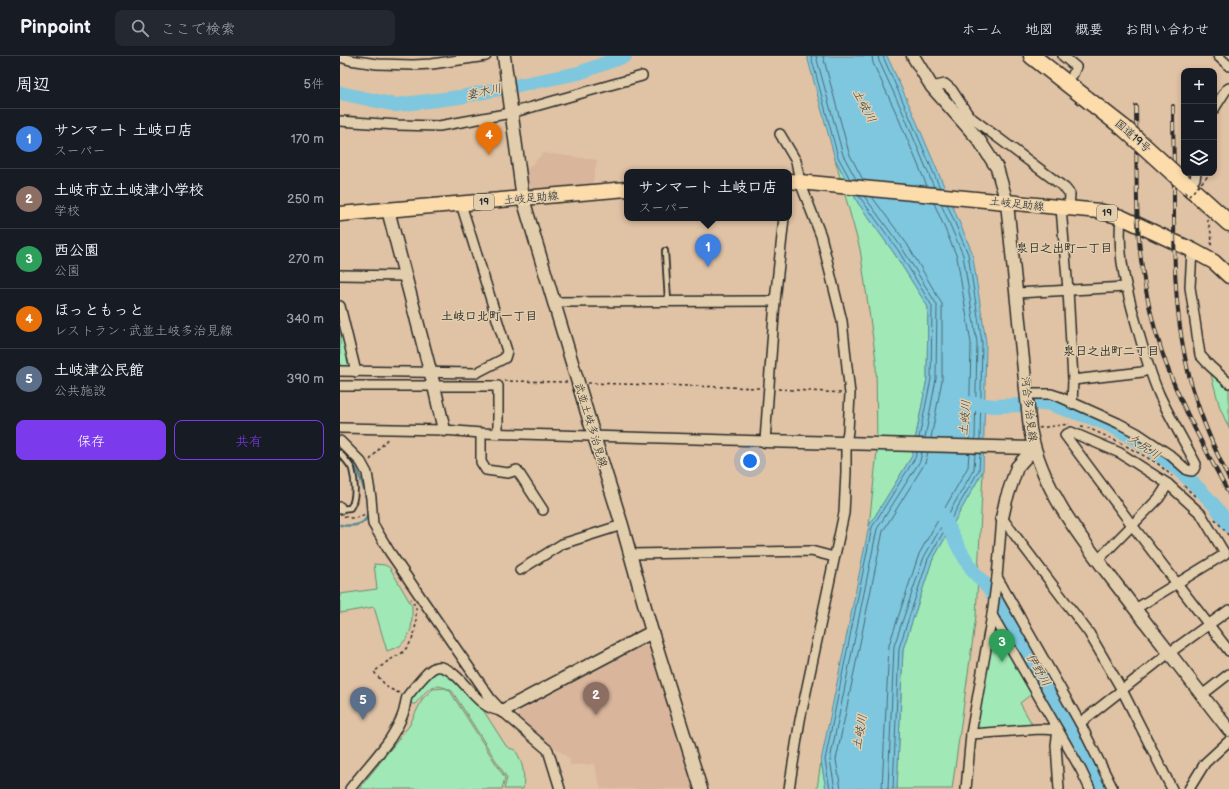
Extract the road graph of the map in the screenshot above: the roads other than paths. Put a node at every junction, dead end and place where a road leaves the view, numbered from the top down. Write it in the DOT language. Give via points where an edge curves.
graph roads {
  1 [pos="486,56"];
  2 [pos="504,56"];
  3 [pos="913,56"];
  4 [pos="1032,56"];
  5 [pos="1050,56"];
  6 [pos="1063,56"];
  7 [pos="1218,56"];
  8 [pos="340,57"];
  9 [pos="350,58"];
  10 [pos="412,61"];
  11 [pos="1229,66"];
  12 [pos="1073,74"];
  13 [pos="642,76"];
  14 [pos="932,87"];
  15 [pos="1229,88"];
  16 [pos="1217,104"];
  17 [pos="510,111"];
  18 [pos="340,121"];
  19 [pos="1125,123"];
  20 [pos="780,134"];
  21 [pos="1181,165"];
  22 [pos="1193,176"];
  23 [pos="1194,176"];
  24 [pos="801,182"];
  25 [pos="624,189"];
  26 [pos="523,199"];
  27 [pos="1007,203"];
  28 [pos="461,204"];
  29 [pos="1065,208"];
  30 [pos="1229,209"];
  31 [pos="388,210"];
  32 [pos="340,214"];
  33 [pos="1121,217"];
  34 [pos="784,221"];
  35 [pos="1229,222"];
  36 [pos="1192,250"];
  37 [pos="665,251"];
  38 [pos="340,275"];
  39 [pos="405,276"];
  40 [pos="1229,276"];
  41 [pos="1126,287"];
  42 [pos="1068,290"];
  43 [pos="1017,294"];
  44 [pos="668,301"];
  45 [pos="775,301"];
  46 [pos="553,302"];
  47 [pos="340,306"];
  48 [pos="342,322"];
  49 [pos="1149,369"];
  50 [pos="340,371"];
  51 [pos="356,372"];
  52 [pos="430,372"];
  53 [pos="1073,380"];
  54 [pos="1229,383"];
  55 [pos="340,386"];
  56 [pos="434,386"];
  57 [pos="1026,394"];
  58 [pos="1072,404"];
  59 [pos="340,428"];
  60 [pos="444,430"];
  61 [pos="481,433"];
  62 [pos="498,433"];
  63 [pos="594,436"];
  64 [pos="340,441"];
  65 [pos="765,441"];
  66 [pos="848,443"];
  67 [pos="1034,448"];
  68 [pos="341,455"];
  69 [pos="1168,484"];
  70 [pos="340,508"];
  71 [pos="543,510"];
  72 [pos="1002,518"];
  73 [pos="622,525"];
  74 [pos="1132,525"];
  75 [pos="630,554"];
  76 [pos="834,557"];
  77 [pos="1098,560"];
  78 [pos="520,570"];
  79 [pos="997,577"];
  80 [pos="1177,583"];
  81 [pos="1135,608"];
  82 [pos="1229,610"];
  83 [pos="992,615"];
  84 [pos="1209,625"];
  85 [pos="652,632"];
  86 [pos="1229,651"];
  87 [pos="1169,653"];
  88 [pos="1229,674"];
  89 [pos="1122,690"];
  90 [pos="1202,695"];
  91 [pos="502,711"];
  92 [pos="1080,723"];
  93 [pos="1058,730"];
  94 [pos="1229,730"];
  95 [pos="971,734"];
  96 [pos="1229,741"];
  97 [pos="350,789"];
  98 [pos="560,789"];
  99 [pos="701,789"];
  100 [pos="789,789"];
  101 [pos="966,789"];
  102 [pos="1059,789"];
  103 [pos="1090,789"];
  104 [pos="1113,789"];
  105 [pos="1172,789"];
  106 [pos="1189,789"];
  1 -- 10 [label="street" via="432,64"];
  2 -- 17 [label="main road, 武並土岐多治見線"];
  3 -- 14 [label="main road, 河合多治見線"];
  4 -- 19 [label="highway, 国道19号"];
  5 -- 12 [label="highway, 国道19号"];
  6 -- 12 [label="street" via="1076,67"];
  7 -- 11 [label="street"];
  8 -- 9 [label="street"];
  9 -- 10 [label="street" via="377,64"];
  12 -- 19 [label="highway, 国道19号"];
  13 -- 17 [label="street"];
  14 -- 27 [label="main road, 河合多治見線" via="979,140 997,168"];
  14 -- 29 [label="street" via="945,84 969,116 1065,188 1070,194"];
  15 -- 16 [label="street"];
  17 -- 18 [label="street" via="439,126"];
  17 -- 26 [label="main road, 武並土岐多治見線"];
  19 -- 21 [label="highway, 国道19号"];
  20 -- 24 [label="street" via="796,161"];
  22 -- 35 [label="highway, 国道19号"];
  23 -- 30 [label="highway, 国道19号"];
  24 -- 27 [label="main road, 土岐足助線 / 19"];
  24 -- 66 [label="street" via="821,236 842,321 850,394"];
  25 -- 26 [label="main road, 土岐足助線 / 19"];
  26 -- 28 [label="main road, 土岐足助線 / 19"];
  26 -- 46 [label="main road, 武並土岐多治見線"];
  27 -- 29 [label="main road, 土岐足助線 / 19"];
  27 -- 43 [label="main road, 河合多治見線"];
  28 -- 31 [label="main road, 土岐足助線 / 19"];
  28 -- 52 [label="street" via="507,351 505,358 476,374"];
  29 -- 33 [label="main road, 土岐足助線 / 19" via="1099,211"];
  29 -- 42 [label="street"];
  31 -- 32 [label="main road, 土岐足助線 / 19"];
  31 -- 39 [label="main road"];
  33 -- 36 [label="main road, 土岐足助線 / 19"];
  33 -- 41 [label="street" via="1121,258"];
  34 -- 45 [label="street"];
  36 -- 40 [label="main road, 土岐足助線 / 19" via="1214,262"];
  36 -- 54 [label="street" via="1190,287 1200,355"];
  37 -- 44 [label="lane"];
  38 -- 39 [label="street"];
  39 -- 52 [label="main road"];
  41 -- 42 [label="street"];
  41 -- 49 [label="street"];
  42 -- 43 [label="street"];
  42 -- 53 [label="street"];
  43 -- 57 [label="main road, 河合多治見線"];
  44 -- 45 [label="street"];
  44 -- 46 [label="street"];
  45 -- 65 [label="street"];
  46 -- 63 [label="main road, 武並土岐多治見線"];
  47 -- 48 [label="street"];
  48 -- 51 [label="street"];
  49 -- 53 [label="street"];
  49 -- 58 [label="street" via="1196,464 1192,471 1187,470 1137,433"];
  50 -- 51 [label="street"];
  51 -- 52 [label="street"];
  52 -- 56 [label="main road"];
  53 -- 58 [label="street"];
  55 -- 56 [label="street"];
  56 -- 60 [label="main road"];
  56 -- 62 [label="street" via="498,386"];
  57 -- 58 [label="street" via="1051,394"];
  57 -- 67 [label="main road, 河合多治見線"];
  59 -- 60 [label="street"];
  60 -- 61 [label="street"];
  61 -- 62 [label="street"];
  61 -- 71 [label="street" via="481,462 486,470 508,473 517,470"];
  62 -- 63 [label="street"];
  63 -- 65 [label="street"];
  63 -- 73 [label="main road, 武並土岐多治見線"];
  64 -- 91 [label="street" via="368,473 374,524 394,563 490,698"];
  65 -- 66 [label="main road"];
  66 -- 67 [label="main road"];
  66 -- 76 [label="street" via="844,513"];
  67 -- 72 [label="main road" via="1017,468"];
  67 -- 77 [label="main road, 河合多治見線" via="1057,501"];
  68 -- 70 [label="lane" via="352,469 354,498 350,508"];
  69 -- 74 [label="street" via="1159,498"];
  69 -- 74 [label="street" via="1120,453 1071,432 1065,435"];
  69 -- 80 [label="street" via="1201,514 1225,554"];
  72 -- 79 [label="street"];
  72 -- 89 [label="street" via="1089,633"];
  73 -- 75 [label="main road, 武並土岐多治見線"];
  73 -- 78 [label="street" via="562,544"];
  74 -- 77 [label="street"];
  74 -- 80 [label="street"];
  75 -- 76 [label="street" via="812,551"];
  75 -- 85 [label="main road, 武並土岐多治見線"];
  76 -- 100 [label="street" via="800,720"];
  77 -- 81 [label="main road, 河合多治見線"];
  79 -- 83 [label="street"];
  79 -- 92 [label="street"];
  80 -- 81 [label="street"];
  80 -- 84 [label="street"];
  81 -- 87 [label="main road, 河合多治見線"];
  82 -- 84 [label="street"];
  83 -- 93 [label="street"];
  83 -- 95 [label="street"];
  84 -- 86 [label="street"];
  84 -- 87 [label="street"];
  85 -- 91 [label="main road"];
  85 -- 99 [label="main road, 武並土岐多治見線"];
  87 -- 89 [label="street"];
  87 -- 90 [label="main road, 河合多治見線"];
  88 -- 90 [label="street"];
  89 -- 92 [label="street"];
  89 -- 105 [label="street"];
  90 -- 94 [label="main road, 河合多治見線"];
  91 -- 97 [label="street" via="494,711 485,706 455,674 446,668 435,666 407,697 403,714 393,733"];
  91 -- 98 [label="street" via="548,750"];
  92 -- 104 [label="street"];
  93 -- 95 [label="street"];
  93 -- 102 [label="street" via="1056,745"];
  93 -- 103 [label="street"];
  95 -- 101 [label="street"];
  96 -- 106 [label="street" via="1205,763"];
}
